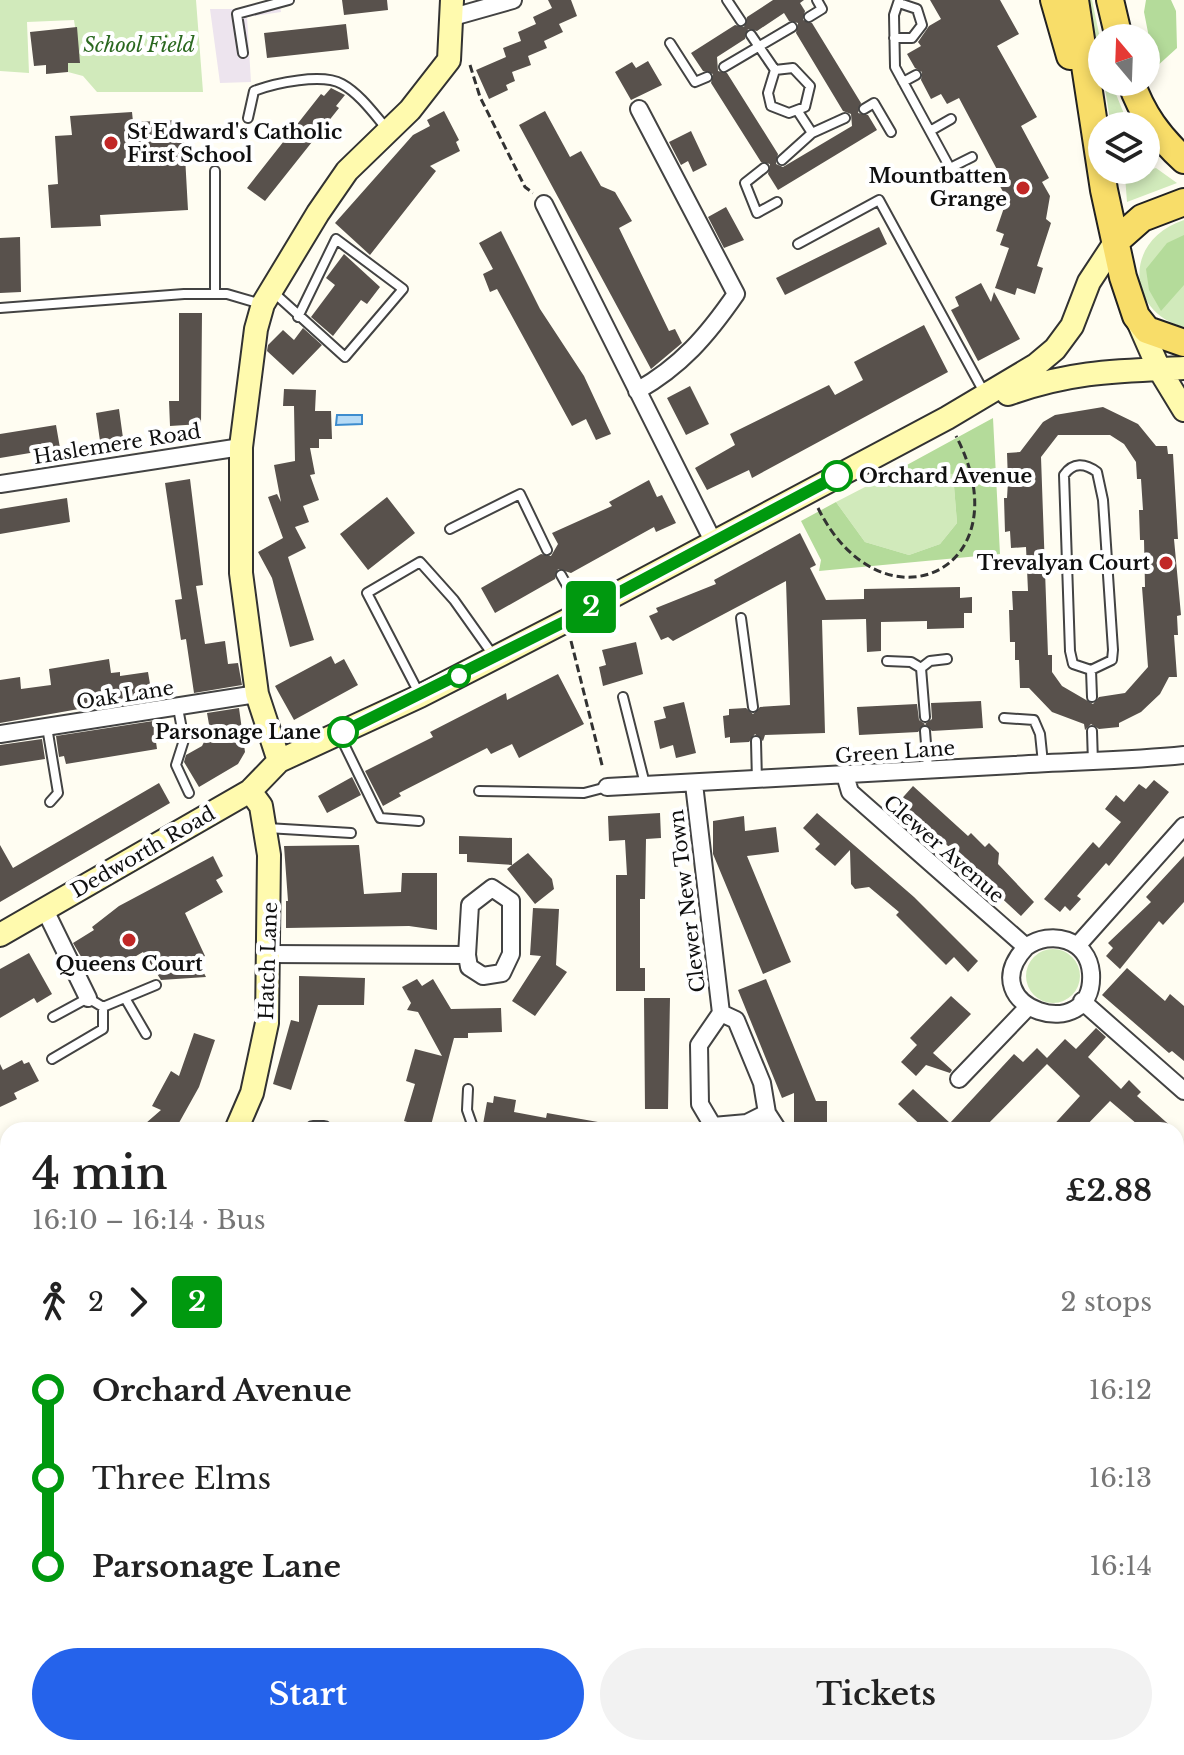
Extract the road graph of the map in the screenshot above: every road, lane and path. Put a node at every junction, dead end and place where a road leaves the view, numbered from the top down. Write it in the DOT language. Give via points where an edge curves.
graph roads {
  1 [pos="289,0"];
  2 [pos="513,0"];
  3 [pos="727,0"];
  4 [pos="817,0"];
  5 [pos="1054,0"];
  6 [pos="1075,0"];
  7 [pos="1110,0"];
  8 [pos="1119,0"];
  9 [pos="899,2"];
  10 [pos="453,8"];
  11 [pos="809,17"];
  12 [pos="741,21"];
  13 [pos="1116,24"];
  14 [pos="1120,24"];
  15 [pos="792,27"];
  16 [pos="751,35"];
  17 [pos="894,38"];
  18 [pos="670,43"];
  19 [pos="759,47"];
  20 [pos="243,53"];
  21 [pos="446,64"];
  22 [pos="724,67"];
  23 [pos="775,70"];
  24 [pos="916,75"];
  25 [pos="707,77"];
  26 [pos="903,82"];
  27 [pos="1138,96"];
  28 [pos="639,109"];
  29 [pos="864,109"];
  30 [pos="797,110"];
  31 [pos="1092,112"];
  32 [pos="1088,113"];
  33 [pos="248,118"];
  34 [pos="845,118"];
  35 [pos="951,119"];
  36 [pos="387,129"];
  37 [pos="930,131"];
  38 [pos="891,132"];
  39 [pos="812,133"];
  40 [pos="972,157"];
  41 [pos="782,160"];
  42 [pos="1184,160"];
  43 [pos="764,168"];
  44 [pos="215,171"];
  45 [pos="1105,184"];
  46 [pos="777,202"];
  47 [pos="1184,202"];
  48 [pos="544,204"];
  49 [pos="1116,241"];
  50 [pos="798,244"];
  51 [pos="215,294"];
  52 [pos="267,297"];
  53 [pos="0,308"];
  54 [pos="1136,316"];
  55 [pos="298,317"];
  56 [pos="1184,343"];
  57 [pos="1184,368"];
  58 [pos="1159,369"];
  59 [pos="637,391"];
  60 [pos="986,395"];
  61 [pos="1184,410"];
  62 [pos="947,418"];
  63 [pos="241,447"];
  64 [pos="0,484"];
  65 [pos="809,490"];
  66 [pos="450,529"];
  67 [pos="713,541"];
  68 [pos="547,550"];
  69 [pos="561,575"];
  70 [pos="574,617"];
  71 [pos="741,618"];
  72 [pos="495,658"];
  73 [pos="947,659"];
  74 [pos="887,661"];
  75 [pos="921,668"];
  76 [pos="1091,670"];
  77 [pos="257,694"];
  78 [pos="420,696"];
  79 [pos="623,697"];
  80 [pos="1092,697"];
  81 [pos="753,707"];
  82 [pos="178,708"];
  83 [pos="925,717"];
  84 [pos="1004,718"];
  85 [pos="47,727"];
  86 [pos="925,731"];
  87 [pos="1092,731"];
  88 [pos="0,734"];
  89 [pos="339,734"];
  90 [pos="756,741"];
  91 [pos="1184,755"];
  92 [pos="279,761"];
  93 [pos="1043,763"];
  94 [pos="1093,764"];
  95 [pos="928,770"];
  96 [pos="845,775"];
  97 [pos="757,782"];
  98 [pos="694,784"];
  99 [pos="645,785"];
  100 [pos="607,787"];
  101 [pos="250,791"];
  102 [pos="479,791"];
  103 [pos="189,793"];
  104 [pos="50,802"];
  105 [pos="419,821"];
  106 [pos="1184,826"];
  107 [pos="266,828"];
  108 [pos="351,833"];
  109 [pos="44,908"];
  110 [pos="0,935"];
  111 [pos="1077,946"];
  112 [pos="1026,947"];
  113 [pos="269,954"];
  114 [pos="467,955"];
  115 [pos="156,985"];
  116 [pos="88,998"];
  117 [pos="125,998"];
  118 [pos="1082,1001"];
  119 [pos="103,1007"];
  120 [pos="1028,1007"];
  121 [pos="721,1013"];
  122 [pos="53,1017"];
  123 [pos="146,1034"];
  124 [pos="52,1059"];
  125 [pos="959,1079"];
  126 [pos="468,1089"];
  127 [pos="1184,1091"];
  128 [pos="767,1113"];
  129 [pos="239,1122"];
  130 [pos="471,1122"];
  131 [pos="711,1122"];
  132 [pos="749,1122"];
  133 [pos="773,1122"];
  1 -- 20 [label="lane" via="237,14"];
  2 -- 10 [label="street"];
  3 -- 12 [label="lane"];
  4 -- 11 [label="lane" via="822,9"];
  5 -- 32 [label="main road"];
  6 -- 31 [label="main road"];
  7 -- 13 [label="main road"];
  8 -- 14 [label="main road"];
  9 -- 17 [label="lane"];
  9 -- 17 [label="lane" via="917,9 922,25 912,38"];
  10 -- 21 [label="main road"];
  15 -- 19 [label="lane"];
  16 -- 19 [label="lane"];
  17 -- 26 [label="lane" via="895,67"];
  18 -- 25 [label="lane" via="695,82"];
  19 -- 22 [label="lane"];
  19 -- 23 [label="lane"];
  21 -- 36 [label="main road" via="410,110"];
  21 -- 48 [label="path" via="469,60 480,97 525,187"];
  23 -- 30 [label="lane" via="768,93 771,106 789,113"];
  23 -- 30 [label="lane" via="793,68 810,86 805,107"];
  24 -- 26 [label="lane"];
  26 -- 37 [label="lane"];
  27 -- 42 [label="main road" via="1156,132"];
  28 -- 59 [label="street" via="736,294 705,339 672,371"];
  29 -- 38 [label="lane" via="874,103"];
  30 -- 39 [label="lane"];
  33 -- 36 [label="lane" via="254,91 282,81 338,81"];
  34 -- 39 [label="lane"];
  35 -- 37 [label="lane"];
  36 -- 52 [label="main road" via="347,171"];
  37 -- 40 [label="lane" via="950,168"];
  39 -- 41 [label="lane"];
  43 -- 46 [label="lane" via="745,183 757,213"];
  44 -- 51 [label="lane"];
  45 -- 49 [label="main road"];
  47 -- 49 [label="main road" via="1142,218"];
  48 -- 59 [label="street"];
  49 -- 54 [label="main road"];
  49 -- 60 [label="main road" via="1055,349"];
  50 -- 60 [label="lane" via="879,200"];
  51 -- 52 [label="lane"];
  51 -- 53 [label="lane"];
  52 -- 55 [label="lane"];
  52 -- 63 [label="main road" via="256,329"];
  54 -- 56 [label="main road" via="1147,330"];
  54 -- 58 [label="main road"];
  55 -- 55 [label="lane" via="336,239 403,289 345,357"];
  57 -- 58 [label="main road"];
  58 -- 61 [label="main road"];
  58 -- 62 [label="main road" via="1049,379"];
  59 -- 67 [label="street"];
  60 -- 62 [label="main road"];
  62 -- 65 [label="main road"];
  62 -- 65 [label="path" via="966,455 975,504 961,551 937,574 901,577 859,560 834,535"];
  63 -- 64 [label="street, Haslemere Road"];
  63 -- 77 [label="main road" via="241,573"];
  65 -- 67 [label="main road"];
  66 -- 68 [label="lane" via="520,494"];
  67 -- 70 [label="main road"];
  69 -- 70 [label="lane"];
  70 -- 72 [label="main road"];
  70 -- 100 [label="path"];
  71 -- 81 [label="lane"];
  72 -- 78 [label="main road"];
  72 -- 78 [label="lane" via="420,562 367,593"];
  73 -- 75 [label="lane"];
  74 -- 75 [label="lane"];
  75 -- 83 [label="lane"];
  76 -- 76 [label="lane" via="1073,664 1070,651 1066,550 1064,475 1084,464 1097,472 1103,500 1113,650 1112,660"];
  76 -- 80 [label="lane"];
  77 -- 82 [label="street, Oak Lane"];
  77 -- 92 [label="main road"];
  78 -- 89 [label="main road"];
  79 -- 99 [label="lane"];
  82 -- 85 [label="street, Oak Lane"];
  82 -- 103 [label="lane" via="184,740 176,765"];
  84 -- 93 [label="lane" via="1034,720"];
  85 -- 88 [label="street, Oak Lane"];
  85 -- 104 [label="lane" via="58,793"];
  86 -- 95 [label="lane"];
  87 -- 94 [label="lane"];
  89 -- 92 [label="main road"];
  89 -- 105 [label="lane" via="380,818"];
  90 -- 97 [label="lane"];
  91 -- 94 [label="street, Green Lane"];
  92 -- 101 [label="main road, Dedworth Road"];
  93 -- 94 [label="street, Green Lane"];
  93 -- 95 [label="street, Green Lane"];
  95 -- 96 [label="street, Green Lane"];
  96 -- 97 [label="street, Green Lane"];
  96 -- 112 [label="street, Clewer Avenue" via="850,792"];
  97 -- 98 [label="street, Green Lane"];
  98 -- 99 [label="street, Green Lane"];
  98 -- 121 [label="street, Clewer New Town"];
  99 -- 100 [label="street, Green Lane"];
  100 -- 102 [label="lane" via="584,793"];
  101 -- 107 [label="main road, Hatch Lane" via="261,806"];
  101 -- 109 [label="main road, Dedworth Road"];
  106 -- 111 [label="street"];
  107 -- 108 [label="lane"];
  107 -- 113 [label="main road, Hatch Lane"];
  109 -- 110 [label="main road, Dedworth Road"];
  109 -- 116 [label="street"];
  111 -- 112 [label="street" via="1053,937"];
  111 -- 118 [label="street" via="1091,967"];
  112 -- 120 [label="street" via="1013,979"];
  113 -- 114 [label="street"];
  113 -- 129 [label="main road, Hatch Lane" via="267,1023 252,1093"];
  114 -- 114 [label="street" via="470,905 492,888 511,901 511,954 502,973 483,976 469,967"];
  115 -- 117 [label="lane"];
  116 -- 119 [label="lane"];
  116 -- 122 [label="lane"];
  117 -- 119 [label="lane"];
  117 -- 123 [label="lane"];
  118 -- 120 [label="street" via="1057,1015"];
  118 -- 127 [label="street"];
  119 -- 124 [label="lane" via="103,1029"];
  120 -- 125 [label="street"];
  121 -- 128 [label="street, Clewer New Town" via="736,1020 762,1083"];
  121 -- 131 [label="street, Clewer New Town" via="699,1045 700,1104"];
  126 -- 130 [label="lane"];
  128 -- 132 [label="street, Clewer New Town"];
  128 -- 133 [label="street"];
}
